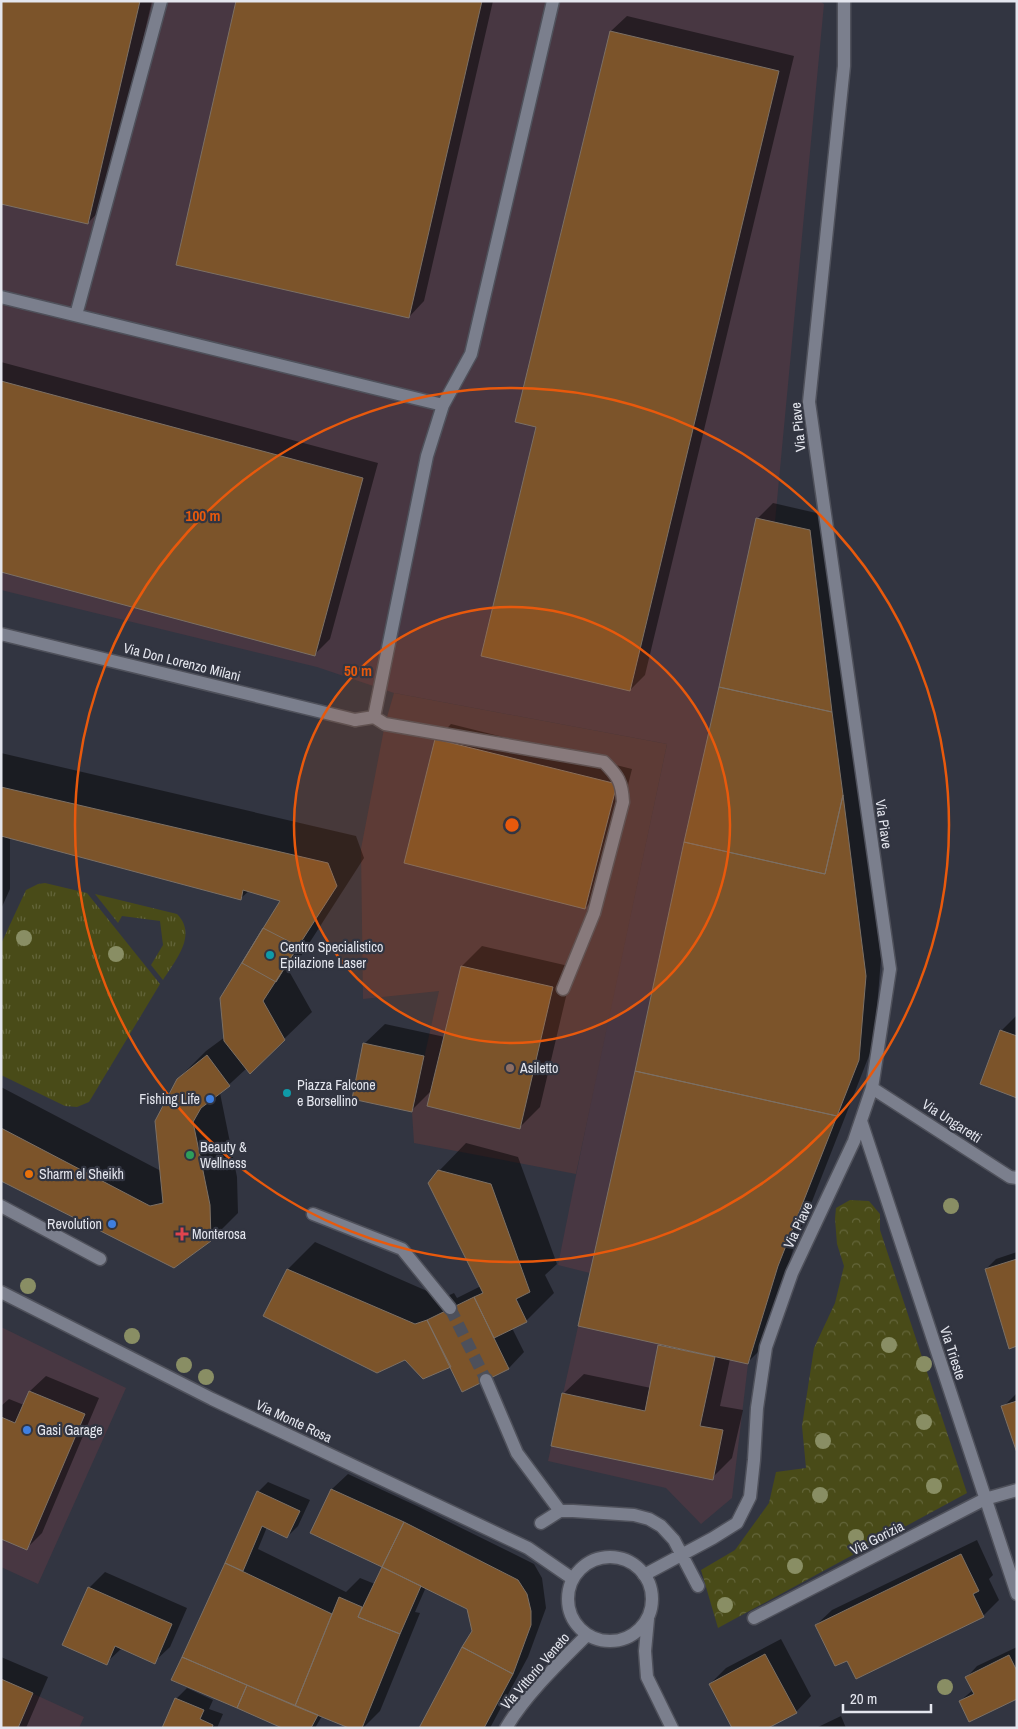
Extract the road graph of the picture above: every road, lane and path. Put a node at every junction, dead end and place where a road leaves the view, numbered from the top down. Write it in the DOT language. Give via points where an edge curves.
graph roads {
  1 [pos="161,1"];
  2 [pos="554,1"];
  3 [pos="844,1"];
  4 [pos="1,297"];
  5 [pos="76,316"];
  6 [pos="444,405"];
  7 [pos="1,634"];
  8 [pos="374,717"];
  9 [pos="563,989"];
  10 [pos="872,1088"];
  11 [pos="861,1121"];
  12 [pos="1017,1178"];
  13 [pos="1,1206"];
  14 [pos="313,1214"];
  15 [pos="100,1259"];
  16 [pos="1,1292"];
  17 [pos="450,1308"];
  18 [pos="486,1380"];
  19 [pos="1017,1490"];
  20 [pos="986,1499"];
  21 [pos="560,1512"];
  22 [pos="541,1523"];
  23 [pos="683,1554"];
  24 [pos="644,1575"];
  25 [pos="573,1580"];
  26 [pos="698,1586"];
  27 [pos="1017,1594"];
  28 [pos="648,1616"];
  29 [pos="754,1618"];
  30 [pos="587,1634"];
  31 [pos="506,1728"];
  32 [pos="672,1728"];
  1 -- 5 [label="street"];
  2 -- 6 [label="street" via="471,354"];
  3 -- 10 [label="street, Via Piave" via="844,66 809,402 890,969"];
  4 -- 5 [label="street"];
  5 -- 6 [label="street"];
  6 -- 8 [label="street" via="427,456"];
  7 -- 8 [label="street, Via Don Lorenzo Milani" via="355,720"];
  8 -- 9 [label="street" via="385,724 604,762 617,774 623,802 594,913"];
  10 -- 11 [label="street, Via Piave"];
  10 -- 12 [label="street, Via Ungaretti" via="1010,1177"];
  11 -- 20 [label="street, Via Trieste"];
  11 -- 23 [label="street, Via Piave" via="792,1272 766,1347 750,1497 737,1523"];
  13 -- 15 [label="street"];
  14 -- 17 [label="street" via="402,1249"];
  16 -- 25 [label="street, Via Monte Rosa" via="212,1399 528,1548"];
  18 -- 21 [label="street" via="517,1453"];
  19 -- 20 [label="street, Via Gorizia"];
  20 -- 27 [label="street, Via Trieste"];
  20 -- 29 [label="street, Via Gorizia"];
  21 -- 22 [label="street"];
  21 -- 23 [label="street" via="592,1511 649,1519 669,1533"];
  23 -- 24 [label="street, Via Piave"];
  23 -- 26 [label="street"];
  24 -- 25 [label="street" via="621,1558 607,1557 593,1560 581,1568"];
  24 -- 28 [label="street" via="652,1595"];
  25 -- 30 [label="street" via="568,1591 571,1616"];
  28 -- 30 [label="street" via="640,1628 615,1641 600,1640"];
  28 -- 32 [label="street" via="647,1676"];
  30 -- 31 [label="street, Via Vittorio Veneto" via="559,1662"];
}
